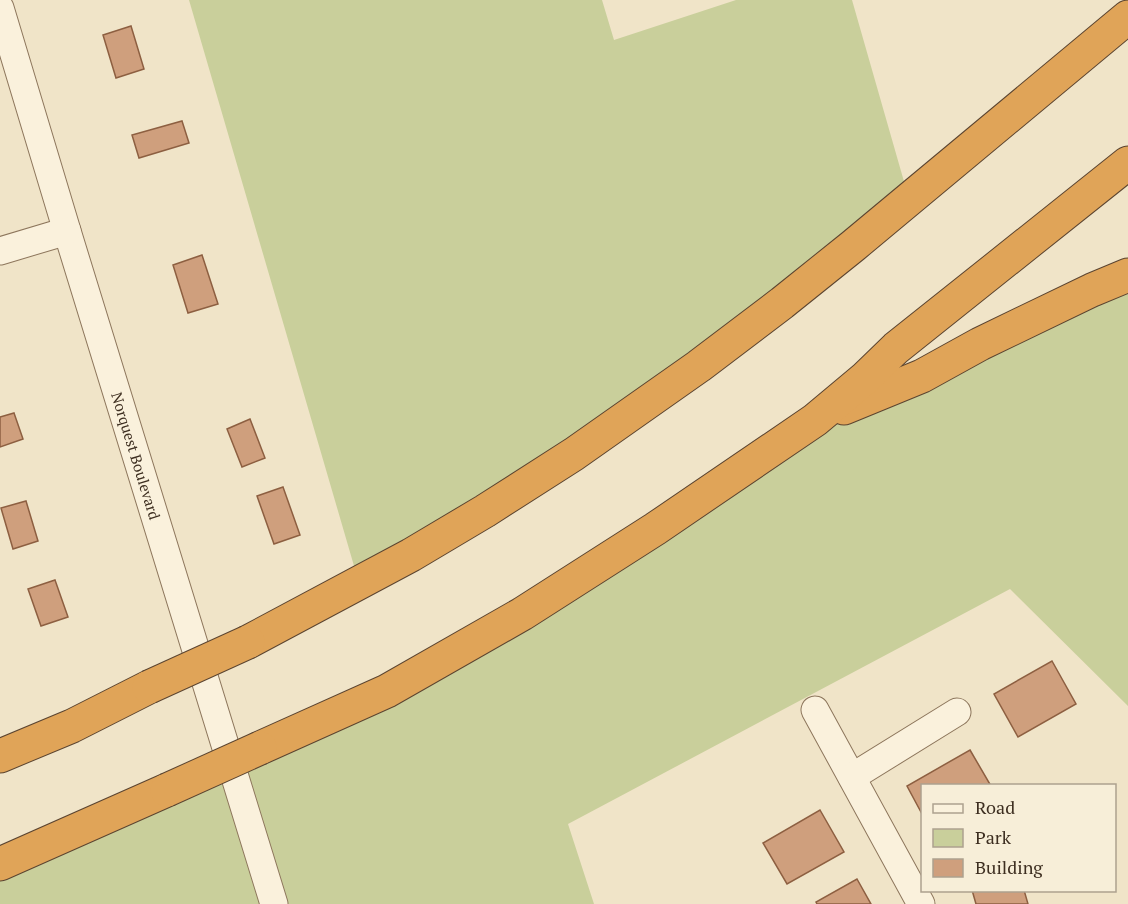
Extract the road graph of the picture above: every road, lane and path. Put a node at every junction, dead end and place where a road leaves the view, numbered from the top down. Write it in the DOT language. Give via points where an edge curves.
graph roads {
  1 [pos="0,8"];
  2 [pos="1128,17"];
  3 [pos="1128,163"];
  4 [pos="67,231"];
  5 [pos="0,251"];
  6 [pos="1128,275"];
  7 [pos="815,420"];
  8 [pos="815,710"];
  9 [pos="957,712"];
  10 [pos="0,756"];
  11 [pos="852,777"];
  12 [pos="0,864"];
  13 [pos="274,904"];
  14 [pos="921,904"];
  1 -- 4 [label="street, Norquest Boulevard"];
  2 -- 10 [label="highway, bridge" via="782,303 574,453 411,555 248,642"];
  3 -- 7 [label="highway" via="896,348"];
  4 -- 5 [label="street"];
  4 -- 13 [label="street, Norquest Boulevard"];
  6 -- 7 [label="highway" via="922,376"];
  7 -- 12 [label="highway, bridge" via="522,614 387,691"];
  8 -- 11 [label="street"];
  9 -- 11 [label="street"];
  11 -- 14 [label="street"];
}
